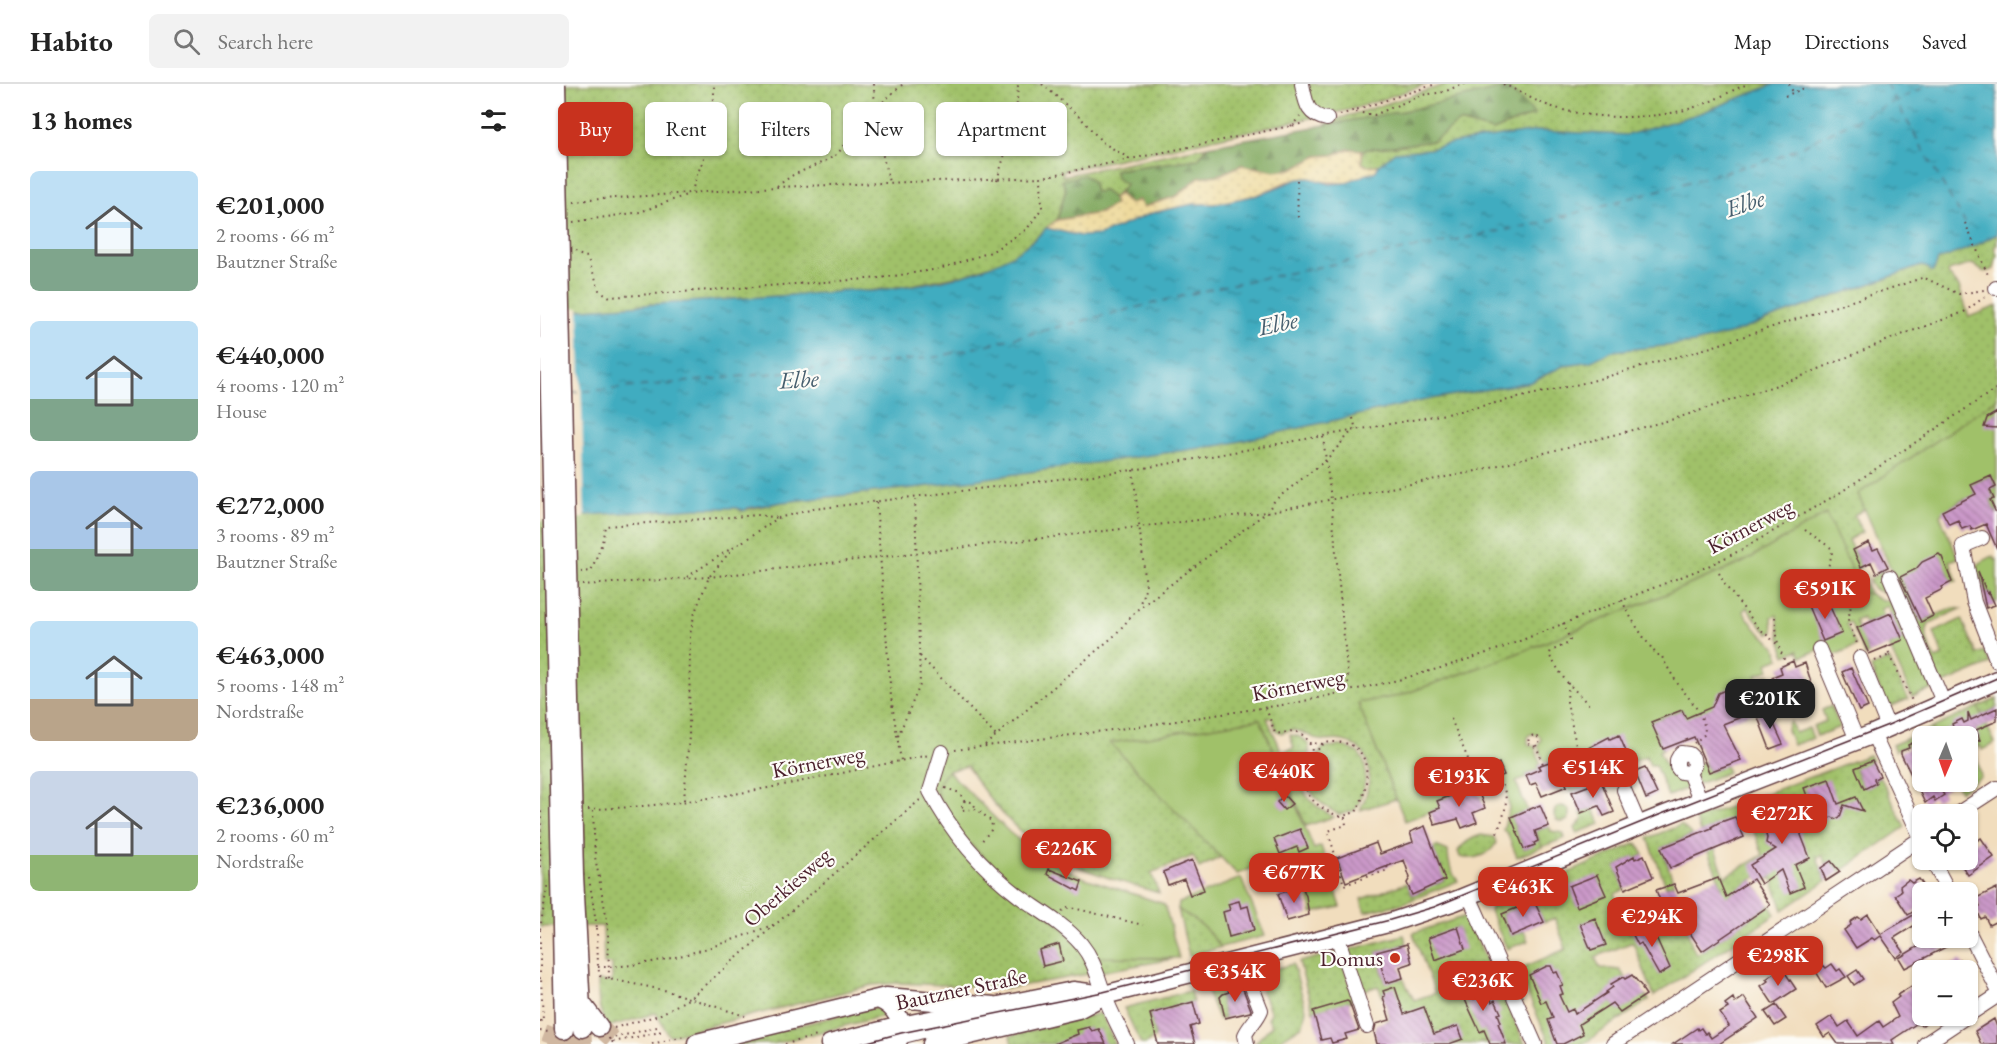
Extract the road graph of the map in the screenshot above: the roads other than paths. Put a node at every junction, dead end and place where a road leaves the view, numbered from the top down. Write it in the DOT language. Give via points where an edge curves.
graph roads {
  1 [pos="543,84"];
  2 [pos="556,84"];
  3 [pos="1302,84"];
  4 [pos="1328,119"];
  5 [pos="1983,538"];
  6 [pos="1890,578"];
  7 [pos="1819,649"];
  8 [pos="1865,658"];
  9 [pos="1997,661"];
  10 [pos="1997,680"];
  11 [pos="1944,704"];
  12 [pos="1873,734"];
  13 [pos="942,752"];
  14 [pos="1689,754"];
  15 [pos="1997,788"];
  16 [pos="1624,789"];
  17 [pos="1701,801"];
  18 [pos="1972,804"];
  19 [pos="1912,818"];
  20 [pos="1639,825"];
  21 [pos="1912,846"];
  22 [pos="1469,896"];
  23 [pos="569,929"];
  24 [pos="1336,936"];
  25 [pos="1977,948"];
  26 [pos="1245,959"];
  27 [pos="1997,988"];
  28 [pos="1104,995"];
  29 [pos="1997,996"];
  30 [pos="878,999"];
  31 [pos="572,1004"];
  32 [pos="994,1006"];
  33 [pos="1978,1008"];
  34 [pos="1367,1026"];
  35 [pos="1952,1026"];
  36 [pos="568,1027"];
  37 [pos="899,1036"];
  38 [pos="696,1043"];
  39 [pos="830,1044"];
  40 [pos="873,1044"];
  41 [pos="933,1044"];
  42 [pos="1126,1044"];
  43 [pos="1247,1044"];
  44 [pos="1535,1044"];
  45 [pos="1613,1044"];
  46 [pos="1925,1044"];
  1 -- 23 [label="main road, bridge"];
  2 -- 23 [label="main road, bridge"];
  3 -- 4 [label="street" via="1311,111 1316,117"];
  5 -- 9 [label="street" via="1963,546 1974,602"];
  6 -- 11 [label="street"];
  7 -- 12 [label="street"];
  8 -- 12 [label="street"];
  10 -- 11 [label="main road, Bautzner Straße"];
  11 -- 12 [label="main road, Bautzner Straße"];
  12 -- 17 [label="main road, Bautzner Straße"];
  12 -- 19 [label="street"];
  13 -- 28 [label="street" via="930,791 957,836 1017,895 1078,941 1091,958"];
  14 -- 17 [label="street" via="1681,753 1677,767 1689,773"];
  15 -- 18 [label="street"];
  16 -- 20 [label="street"];
  17 -- 20 [label="main road, Bautzner Straße"];
  20 -- 22 [label="main road, Bautzner Straße"];
  21 -- 45 [label="street"];
  22 -- 24 [label="main road, Bautzner Straße"];
  22 -- 44 [label="street"];
  23 -- 31 [label="main road"];
  24 -- 26 [label="main road, Bautzner Straße"];
  24 -- 34 [label="street"];
  25 -- 27 [label="street"];
  26 -- 28 [label="main road, Bautzner Straße"];
  26 -- 43 [label="street" via="1261,1010 1245,1035"];
  28 -- 32 [label="main road, Bautzner Straße" via="1073,992"];
  28 -- 37 [label="street"];
  28 -- 41 [label="main road, Bautzner Straße" via="1078,1009"];
  28 -- 42 [label="street"];
  29 -- 33 [label="street"];
  30 -- 32 [label="main road" via="915,998"];
  30 -- 37 [label="main road" via="895,1010"];
  30 -- 38 [label="main road"];
  31 -- 36 [label="main road"];
  31 -- 36 [label="main road"];
  32 -- 37 [label="main road, Bautzner Straße"];
  35 -- 46 [label="street"];
  37 -- 39 [label="main road, Bautzner Straße"];
  37 -- 40 [label="street"];
}
